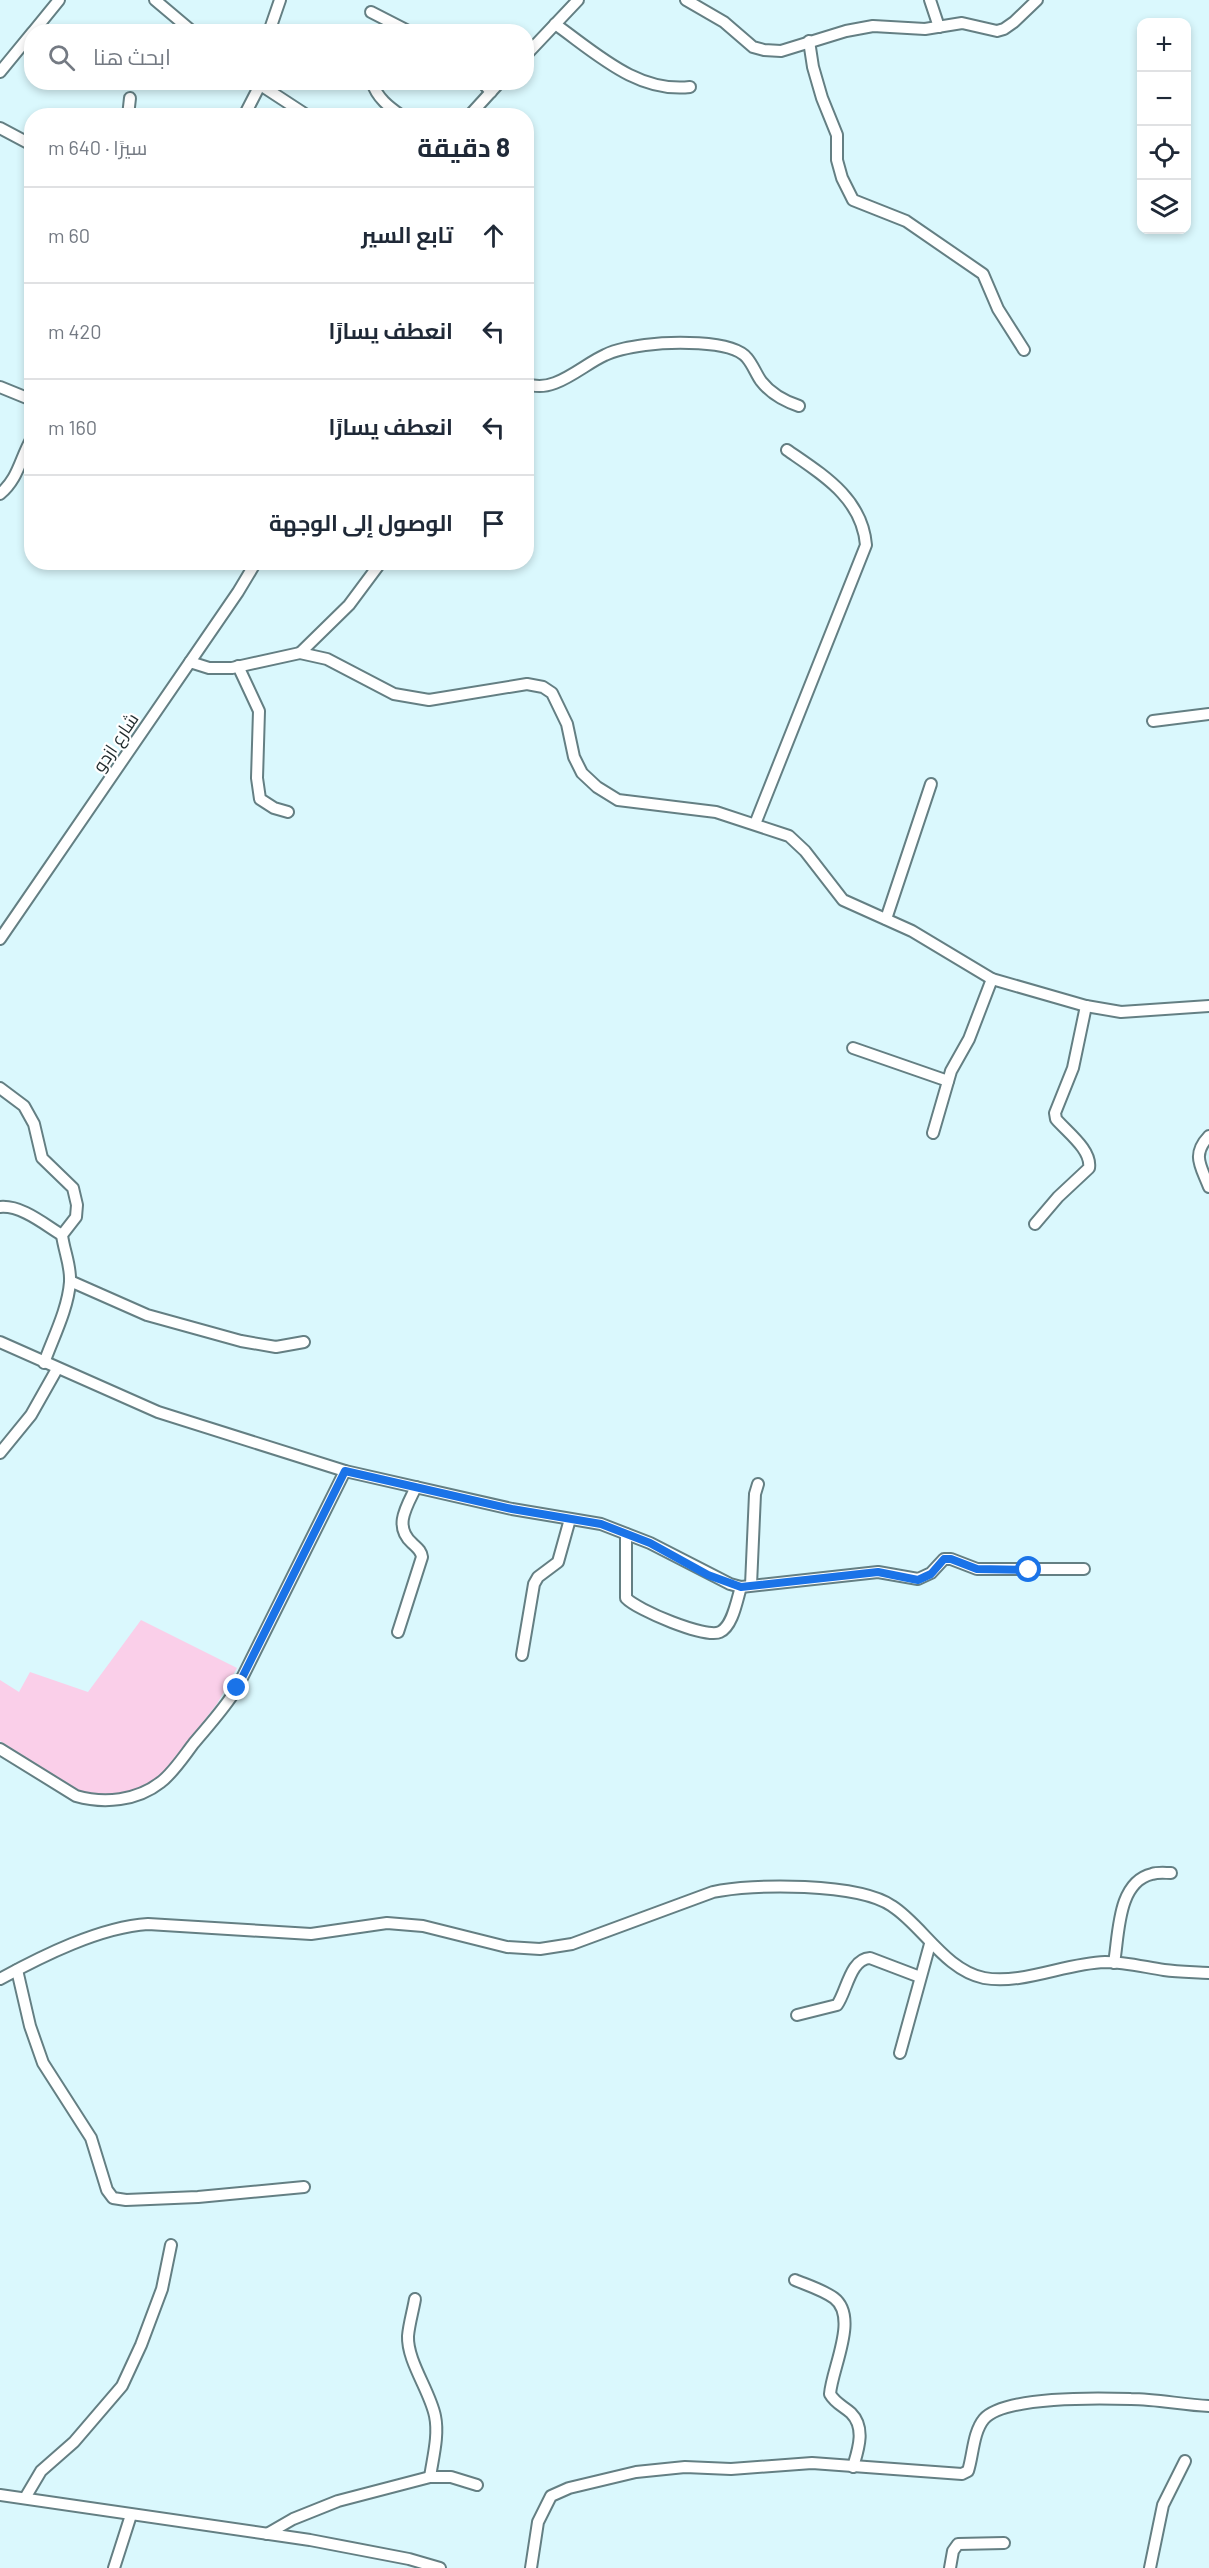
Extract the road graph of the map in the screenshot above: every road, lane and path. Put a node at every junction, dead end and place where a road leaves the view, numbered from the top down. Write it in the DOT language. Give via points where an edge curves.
graph roads {
  1 [pos="59,0"];
  2 [pos="155,0"];
  3 [pos="280,0"];
  4 [pos="578,0"];
  5 [pos="686,0"];
  6 [pos="930,0"];
  7 [pos="1037,0"];
  8 [pos="371,12"];
  9 [pos="39,24"];
  10 [pos="184,24"];
  11 [pos="272,24"];
  12 [pos="387,24"];
  13 [pos="555,24"];
  14 [pos="939,27"];
  15 [pos="809,41"];
  16 [pos="24,42"];
  17 [pos="534,46"];
  18 [pos="0,72"];
  19 [pos="690,87"];
  20 [pos="255,90"];
  21 [pos="267,90"];
  22 [pos="374,90"];
  23 [pos="491,92"];
  24 [pos="130,98"];
  25 [pos="129,108"];
  26 [pos="248,108"];
  27 [pos="296,108"];
  28 [pos="391,108"];
  29 [pos="476,108"];
  30 [pos="0,128"];
  31 [pos="24,141"];
  32 [pos="1024,350"];
  33 [pos="534,386"];
  34 [pos="0,387"];
  35 [pos="24,397"];
  36 [pos="799,406"];
  37 [pos="787,450"];
  38 [pos="24,451"];
  39 [pos="0,494"];
  40 [pos="251,570"];
  41 [pos="372,570"];
  42 [pos="300,653"];
  43 [pos="190,662"];
  44 [pos="238,666"];
  45 [pos="1209,714"];
  46 [pos="1153,721"];
  47 [pos="931,784"];
  48 [pos="288,812"];
  49 [pos="755,824"];
  50 [pos="886,919"];
  51 [pos="0,939"];
  52 [pos="992,979"];
  53 [pos="1209,1005"];
  54 [pos="1086,1006"];
  55 [pos="853,1048"];
  56 [pos="948,1081"];
  57 [pos="0,1088"];
  58 [pos="933,1133"];
  59 [pos="1209,1136"];
  60 [pos="1209,1187"];
  61 [pos="0,1207"];
  62 [pos="1035,1224"];
  63 [pos="62,1235"];
  64 [pos="70,1281"];
  65 [pos="0,1342"];
  66 [pos="304,1342"];
  67 [pos="44,1363"];
  68 [pos="57,1369"];
  69 [pos="0,1453"];
  70 [pos="345,1471"];
  71 [pos="758,1484"];
  72 [pos="416,1487"];
  73 [pos="570,1519"];
  74 [pos="626,1534"];
  75 [pos="1084,1569"];
  76 [pos="746,1586"];
  77 [pos="398,1632"];
  78 [pos="522,1655"];
  79 [pos="0,1749"];
  80 [pos="1171,1874"];
  81 [pos="930,1944"];
  82 [pos="1114,1963"];
  83 [pos="16,1970"];
  84 [pos="1209,1973"];
  85 [pos="920,1977"];
  86 [pos="0,1979"];
  87 [pos="797,2015"];
  88 [pos="900,2053"];
  89 [pos="304,2187"];
  90 [pos="171,2245"];
  91 [pos="795,2280"];
  92 [pos="415,2300"];
  93 [pos="1209,2406"];
  94 [pos="1185,2461"];
  95 [pos="853,2467"];
  96 [pos="430,2476"];
  97 [pos="477,2485"];
  98 [pos="0,2495"];
  99 [pos="25,2498"];
  100 [pos="131,2515"];
  101 [pos="267,2534"];
  102 [pos="1004,2543"];
  103 [pos="114,2568"];
  104 [pos="440,2568"];
  105 [pos="531,2568"];
  106 [pos="950,2568"];
  107 [pos="1150,2568"];
  1 -- 9 [label="street"];
  2 -- 10 [label="street"];
  3 -- 11 [label="street"];
  4 -- 13 [label="street"];
  5 -- 15 [label="street" via="764,51 781,51"];
  6 -- 14 [label="street"];
  7 -- 14 [label="street" via="1004,29 992,31 962,23"];
  8 -- 12 [label="street"];
  13 -- 17 [label="street"];
  13 -- 19 [label="street" via="629,75 660,87"];
  14 -- 15 [label="street" via="873,26"];
  15 -- 32 [label="street" via="822,98 837,135 837,160 853,200 906,221 983,274 998,309"];
  16 -- 18 [label="street"];
  20 -- 26 [label="street"];
  21 -- 27 [label="street"];
  22 -- 28 [label="street"];
  23 -- 29 [label="street"];
  24 -- 25 [label="street"];
  30 -- 31 [label="street"];
  33 -- 36 [label="street" via="549,386 623,349 708,344 746,356 770,391"];
  34 -- 35 [label="street"];
  37 -- 49 [label="street" via="847,496 861,519 866,545"];
  38 -- 39 [label="street" via="18,472"];
  40 -- 43 [label="street, شارع ازدو"];
  41 -- 42 [label="street" via="349,605"];
  42 -- 44 [label="street"];
  42 -- 49 [label="street" via="327,659 394,694 429,700 527,684 543,687 552,693 565,717 574,757 582,772 597,787 618,800 716,812"];
  43 -- 44 [label="street" via="209,668"];
  43 -- 51 [label="street, شارع ازدو"];
  44 -- 48 [label="street" via="259,711 260,800"];
  45 -- 46 [label="street"];
  47 -- 50 [label="street"];
  49 -- 50 [label="street" via="798,842 843,900"];
  50 -- 52 [label="street" via="912,930"];
  52 -- 54 [label="street"];
  52 -- 56 [label="street"];
  53 -- 54 [label="street" via="1121,1012"];
  54 -- 62 [label="street" via="1072,1068 1055,1113 1087,1153 1089,1168"];
  55 -- 56 [label="street"];
  56 -- 58 [label="street"];
  57 -- 63 [label="street" via="24,1106 34,1124 42,1158 73,1188 76,1217"];
  59 -- 60 [label="street" via="1201,1144 1198,1159"];
  61 -- 63 [label="street" via="26,1214"];
  63 -- 64 [label="street"];
  64 -- 66 [label="street" via="147,1315 241,1341 276,1347"];
  64 -- 67 [label="street"];
  65 -- 67 [label="street"];
  67 -- 68 [label="street"];
  68 -- 69 [label="street" via="31,1415"];
  68 -- 70 [label="street" via="158,1413"];
  70 -- 72 [label="street"];
  70 -- 79 [label="street" via="237,1688 162,1781 125,1799 88,1799 76,1796"];
  71 -- 76 [label="street"];
  72 -- 73 [label="street"];
  72 -- 77 [label="street" via="401,1524 404,1535 422,1557"];
  73 -- 74 [label="street" via="601,1524"];
  73 -- 78 [label="street" via="558,1562 534,1584"];
  74 -- 76 [label="street" via="708,1575"];
  74 -- 76 [label="street" via="626,1598 647,1612 707,1634 720,1633 727,1627"];
  75 -- 76 [label="street" via="977,1569 944,1559 931,1574 918,1580 878,1572"];
  80 -- 82 [label="street" via="1153,1873 1131,1888 1125,1900"];
  81 -- 82 [label="street" via="968,1973 985,1978"];
  81 -- 83 [label="street" via="891,1905 871,1898 827,1888 733,1888 572,1944 540,1949 507,1947 423,1926 387,1923 311,1934 148,1924 128,1925"];
  81 -- 85 [label="street"];
  82 -- 84 [label="street"];
  83 -- 86 [label="street"];
  83 -- 89 [label="street" via="43,2063 91,2138 113,2198 188,2197"];
  85 -- 87 [label="street" via="870,1958 862,1959 837,2006"];
  85 -- 88 [label="street"];
  90 -- 99 [label="street" via="162,2289 122,2386 74,2442 41,2471"];
  91 -- 95 [label="street" via="840,2303 841,2349 830,2394 859,2425"];
  92 -- 96 [label="street" via="408,2338 436,2418"];
  93 -- 95 [label="street" via="1133,2399 1037,2400 992,2413 984,2420 968,2471 962,2474"];
  94 -- 107 [label="street" via="1163,2505"];
  95 -- 105 [label="street" via="812,2463 731,2469 686,2467 636,2472 569,2488 551,2496 543,2509"];
  96 -- 97 [label="street"];
  96 -- 101 [label="street" via="338,2501"];
  98 -- 99 [label="street"];
  99 -- 100 [label="street"];
  100 -- 101 [label="street"];
  100 -- 103 [label="street"];
  101 -- 104 [label="street"];
  102 -- 106 [label="street" via="958,2544"];
}
